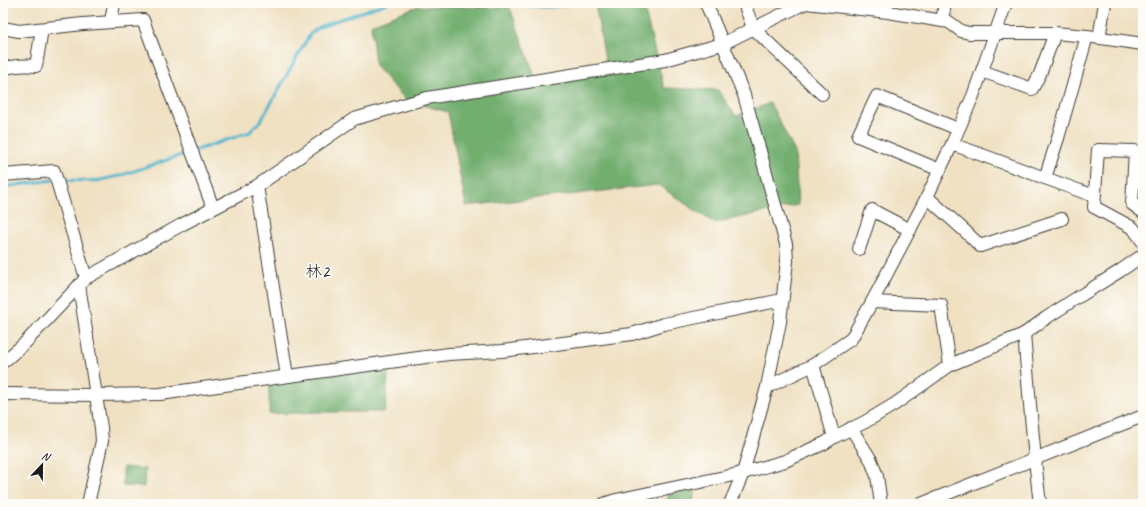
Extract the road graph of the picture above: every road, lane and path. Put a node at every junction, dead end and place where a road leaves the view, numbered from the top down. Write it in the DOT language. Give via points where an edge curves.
graph roads {
  1 [pos="114,3"];
  2 [pos="706,3"];
  3 [pos="744,3"];
  4 [pos="945,3"];
  5 [pos="1006,3"];
  6 [pos="1105,3"];
  7 [pos="821,4"];
  8 [pos="851,6"];
  9 [pos="942,21"];
  10 [pos="111,22"];
  11 [pos="3,28"];
  12 [pos="753,28"];
  13 [pos="42,29"];
  14 [pos="1055,33"];
  15 [pos="995,34"];
  16 [pos="1086,36"];
  17 [pos="1099,38"];
  18 [pos="722,44"];
  19 [pos="1143,44"];
  20 [pos="3,69"];
  21 [pos="982,70"];
  22 [pos="822,94"];
  23 [pos="958,129"];
  24 [pos="952,144"];
  25 [pos="940,170"];
  26 [pos="3,175"];
  27 [pos="1045,178"];
  28 [pos="256,186"];
  29 [pos="1094,196"];
  30 [pos="927,197"];
  31 [pos="213,208"];
  32 [pos="1143,212"];
  33 [pos="1062,219"];
  34 [pos="910,230"];
  35 [pos="1143,242"];
  36 [pos="859,249"];
  37 [pos="1143,255"];
  38 [pos="83,281"];
  39 [pos="782,300"];
  40 [pos="872,302"];
  41 [pos="1024,334"];
  42 [pos="3,362"];
  43 [pos="813,365"];
  44 [pos="950,365"];
  45 [pos="286,376"];
  46 [pos="767,387"];
  47 [pos="3,394"];
  48 [pos="96,395"];
  49 [pos="1143,416"];
  50 [pos="852,428"];
  51 [pos="834,438"];
  52 [pos="1034,460"];
  53 [pos="743,473"];
  54 [pos="88,504"];
  55 [pos="604,504"];
  56 [pos="730,504"];
  57 [pos="882,504"];
  58 [pos="921,504"];
  59 [pos="1040,504"];
  1 -- 10 [label="street"];
  2 -- 18 [label="street"];
  3 -- 12 [label="street"];
  4 -- 9 [label="street"];
  5 -- 15 [label="street"];
  6 -- 17 [label="street"];
  7 -- 8 [label="street"];
  7 -- 12 [label="street" via="806,3"];
  8 -- 9 [label="street"];
  9 -- 15 [label="street" via="949,22 969,34"];
  10 -- 13 [label="street"];
  10 -- 31 [label="street" via="143,20"];
  11 -- 13 [label="street" via="19,31"];
  12 -- 18 [label="street"];
  12 -- 22 [label="street"];
  13 -- 20 [label="street" via="36,66 22,65"];
  14 -- 15 [label="street"];
  14 -- 16 [label="street"];
  14 -- 21 [label="street" via="1032,89"];
  15 -- 21 [label="street"];
  16 -- 17 [label="street"];
  16 -- 27 [label="street"];
  17 -- 19 [label="street"];
  18 -- 28 [label="street" via="665,60 427,98 354,119"];
  18 -- 39 [label="street" via="744,95 786,244 787,261"];
  21 -- 23 [label="street"];
  23 -- 24 [label="street"];
  23 -- 25 [label="street" via="877,96 858,136"];
  24 -- 25 [label="street"];
  24 -- 27 [label="street"];
  25 -- 30 [label="street"];
  26 -- 38 [label="street" via="54,171"];
  27 -- 29 [label="street"];
  28 -- 31 [label="street"];
  28 -- 45 [label="street"];
  29 -- 32 [label="street" via="1098,150 1135,151 1132,204"];
  29 -- 35 [label="street" via="1094,207 1132,228"];
  30 -- 33 [label="street" via="980,246"];
  30 -- 34 [label="street"];
  31 -- 38 [label="street"];
  34 -- 36 [label="street" via="872,210"];
  34 -- 40 [label="street"];
  37 -- 41 [label="street"];
  38 -- 42 [label="street" via="23,345"];
  38 -- 48 [label="street"];
  39 -- 45 [label="street" via="664,324 632,334 502,352 449,354"];
  39 -- 46 [label="street"];
  40 -- 43 [label="street" via="851,339"];
  40 -- 44 [label="street" via="941,305"];
  41 -- 44 [label="street"];
  41 -- 52 [label="street"];
  43 -- 46 [label="street"];
  43 -- 51 [label="street"];
  44 -- 50 [label="street" via="895,404"];
  45 -- 48 [label="street" via="160,394"];
  46 -- 53 [label="street"];
  47 -- 48 [label="street"];
  48 -- 54 [label="street" via="102,441"];
  49 -- 52 [label="street"];
  50 -- 51 [label="street"];
  50 -- 57 [label="street" via="871,460"];
  51 -- 53 [label="street" via="785,461"];
  52 -- 58 [label="street"];
  52 -- 59 [label="street"];
  53 -- 55 [label="street"];
  53 -- 56 [label="street"];
}
